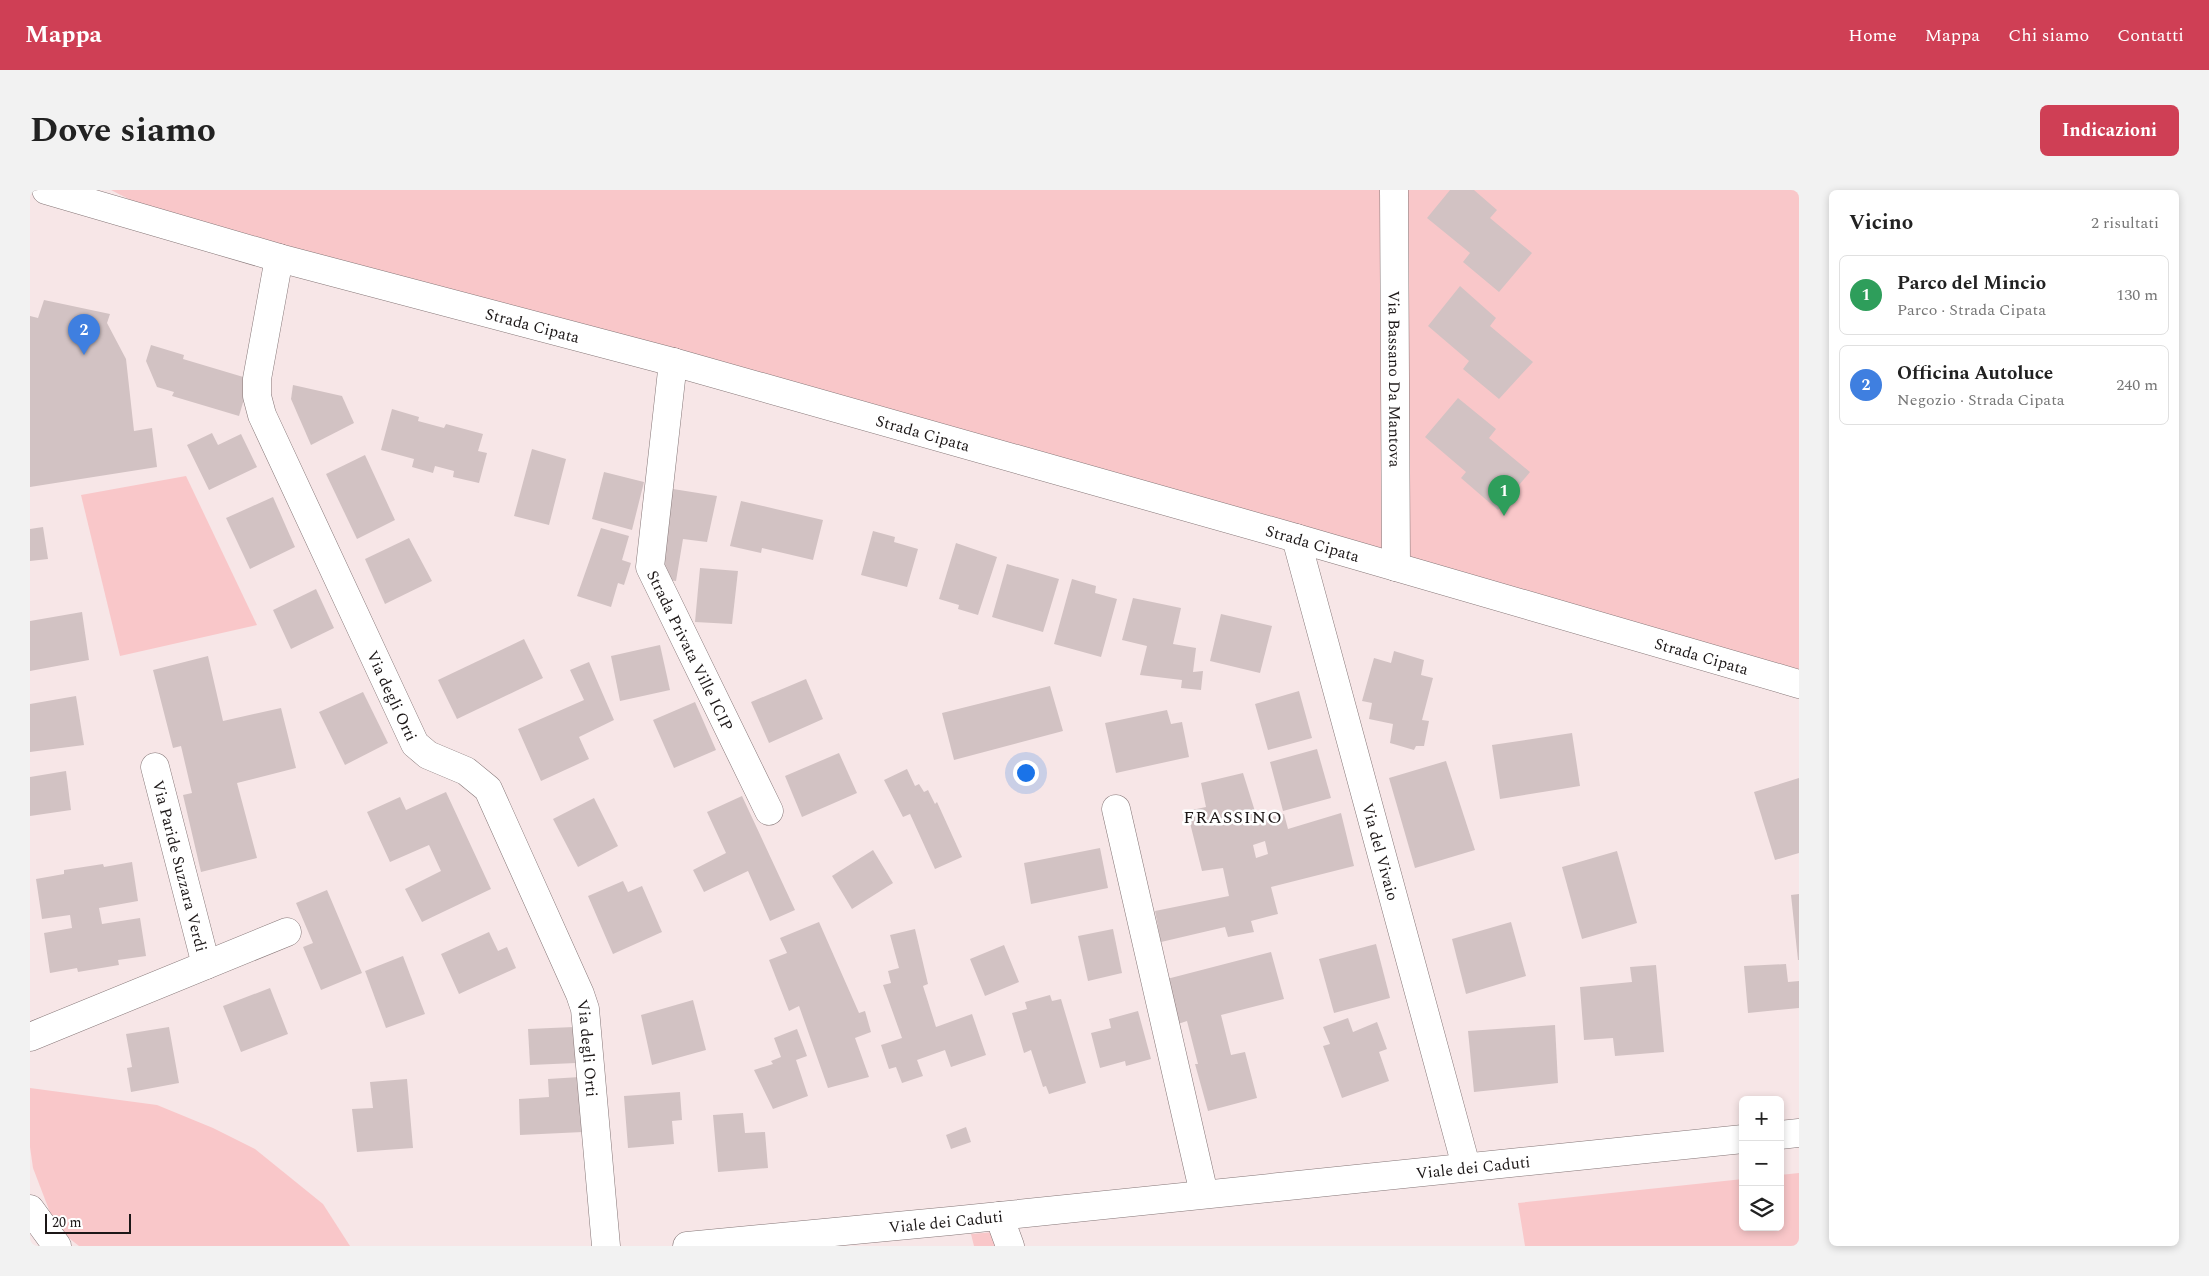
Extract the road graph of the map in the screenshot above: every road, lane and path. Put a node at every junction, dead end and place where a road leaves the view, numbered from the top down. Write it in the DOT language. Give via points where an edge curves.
graph roads {
  1 [pos="46,190"];
  2 [pos="1394,190"];
  3 [pos="279,258"];
  4 [pos="673,362"];
  5 [pos="1296,538"];
  6 [pos="1396,567"];
  7 [pos="1799,684"];
  8 [pos="156,767"];
  9 [pos="1116,809"];
  10 [pos="769,811"];
  11 [pos="287,932"];
  12 [pos="206,965"];
  13 [pos="30,1036"];
  14 [pos="1799,1133"];
  15 [pos="1784,1135"];
  16 [pos="1739,1139"];
  17 [pos="1466,1166"];
  18 [pos="1204,1194"];
  19 [pos="30,1209"];
  20 [pos="999,1216"];
  21 [pos="57,1246"];
  22 [pos="606,1246"];
  23 [pos="687,1246"];
  24 [pos="1010,1246"];
  1 -- 3 [label="street, Strada Cipata"];
  2 -- 6 [label="street, Via Bassano Da Mantova"];
  3 -- 4 [label="street, Strada Cipata"];
  3 -- 22 [label="street, Via degli Orti" via="257,379 262,415 415,744 428,755 466,771 488,789 580,994 585,1009"];
  4 -- 5 [label="street, Strada Cipata"];
  4 -- 10 [label="street, Strada Privata Ville ICIP" via="650,567"];
  5 -- 6 [label="street, Strada Cipata"];
  5 -- 17 [label="street, Via del Vivaio"];
  6 -- 7 [label="street, Strada Cipata"];
  8 -- 12 [label="street, Via Paride Suzzara Verdi"];
  9 -- 18 [label="street"];
  11 -- 12 [label="street, Via Paride Suzzara Verdi"];
  12 -- 13 [label="street, Via Paride Suzzara Verdi"];
  14 -- 15 [label="street"];
  16 -- 17 [label="street, Viale dei Caduti"];
  17 -- 18 [label="street, Viale dei Caduti"];
  18 -- 20 [label="street, Viale dei Caduti"];
  19 -- 21 [label="street"];
  20 -- 23 [label="street, Viale dei Caduti"];
  20 -- 24 [label="street"];
}
